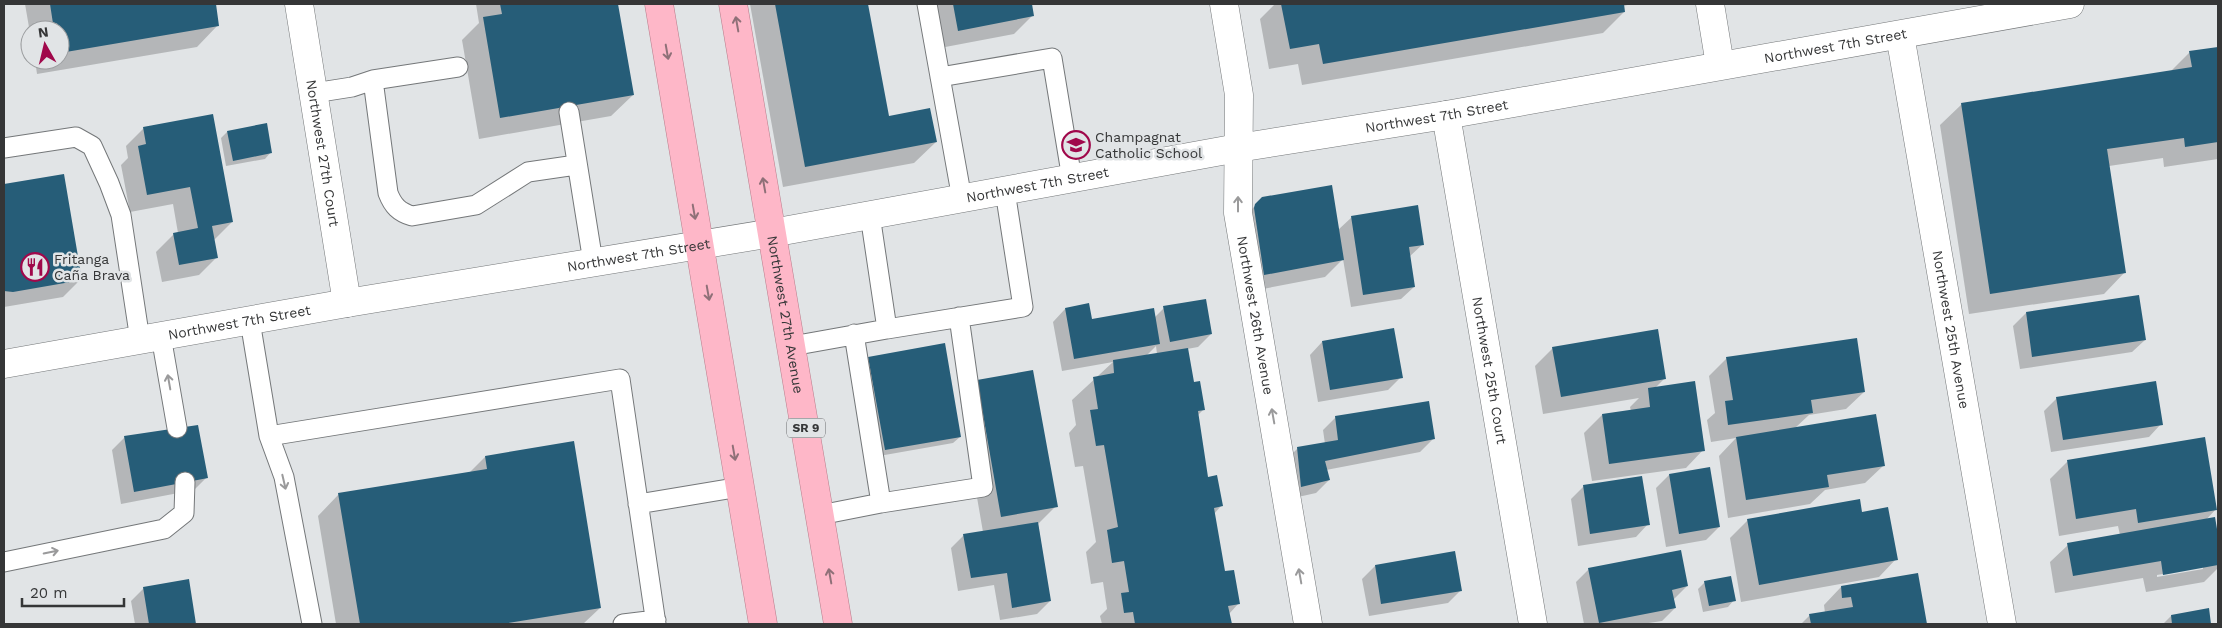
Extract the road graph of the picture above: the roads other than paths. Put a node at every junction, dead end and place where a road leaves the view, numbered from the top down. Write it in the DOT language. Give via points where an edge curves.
graph roads {
  1 [pos="299,4"];
  2 [pos="659,4"];
  3 [pos="733,4"];
  4 [pos="927,4"];
  5 [pos="1224,4"];
  6 [pos="1710,4"];
  7 [pos="2070,4"];
  8 [pos="1900,35"];
  9 [pos="1720,65"];
  10 [pos="458,67"];
  11 [pos="940,77"];
  12 [pos="373,80"];
  13 [pos="314,93"];
  14 [pos="569,112"];
  15 [pos="1446,115"];
  16 [pos="4,148"];
  17 [pos="1238,148"];
  18 [pos="576,165"];
  19 [pos="1072,179"];
  20 [pos="1005,191"];
  21 [pos="962,199"];
  22 [pos="870,215"];
  23 [pos="772,233"];
  24 [pos="699,244"];
  25 [pos="593,262"];
  26 [pos="348,303"];
  27 [pos="959,317"];
  28 [pos="250,321"];
  29 [pos="887,329"];
  30 [pos="854,334"];
  31 [pos="150,338"];
  32 [pos="792,346"];
  33 [pos="4,364"];
  34 [pos="177,428"];
  35 [pos="269,436"];
  36 [pos="184,482"];
  37 [pos="740,487"];
  38 [pos="881,503"];
  39 [pos="638,504"];
  40 [pos="820,516"];
  41 [pos="4,562"];
  42 [pos="656,622"];
  43 [pos="312,624"];
  44 [pos="623,624"];
  45 [pos="763,624"];
  46 [pos="838,624"];
  47 [pos="1308,624"];
  48 [pos="1533,624"];
  49 [pos="2002,624"];
  1 -- 13 [label="main road, Northwest 27th Court"];
  2 -- 24 [label="highway, one-way"];
  23 -- 3 [label="highway, Northwest 27th Avenue / SR 9, one-way"];
  4 -- 11 [label="lane"];
  5 -- 17 [label="main road, Northwest 26th Avenue" via="1239,96"];
  6 -- 9 [label="main road"];
  7 -- 8 [label="main road, Northwest 7th Street"];
  8 -- 9 [label="main road, Northwest 7th Street"];
  8 -- 49 [label="main road, Northwest 25th Avenue"];
  9 -- 15 [label="main road, Northwest 7th Street"];
  10 -- 12 [label="lane"];
  11 -- 19 [label="lane" via="1052,58"];
  11 -- 21 [label="lane"];
  12 -- 13 [label="lane"];
  12 -- 18 [label="lane" via="388,193 394,206 403,214 412,216 476,205 528,172"];
  13 -- 26 [label="main road, Northwest 27th Court"];
  14 -- 18 [label="lane"];
  15 -- 17 [label="main road, Northwest 7th Street"];
  15 -- 48 [label="main road, Northwest 25th Court"];
  16 -- 31 [label="lane" via="76,137 92,146 120,215"];
  17 -- 19 [label="main road, Northwest 7th Street"];
  47 -- 17 [label="main road, Northwest 26th Avenue, one-way" via="1238,214"];
  18 -- 25 [label="lane"];
  19 -- 20 [label="main road, Northwest 7th Street"];
  20 -- 21 [label="main road, Northwest 7th Street"];
  20 -- 27 [label="lane" via="1023,307"];
  21 -- 22 [label="main road, Northwest 7th Street"];
  22 -- 23 [label="main road, Northwest 7th Street"];
  22 -- 29 [label="lane"];
  23 -- 24 [label="main road, Northwest 7th Street"];
  23 -- 32 [label="highway, Northwest 27th Avenue / SR 9"];
  24 -- 25 [label="main road, Northwest 7th Street"];
  24 -- 37 [label="highway, one-way"];
  25 -- 26 [label="main road, Northwest 7th Street"];
  26 -- 28 [label="main road, Northwest 7th Street"];
  27 -- 29 [label="lane"];
  27 -- 38 [label="lane" via="983,487"];
  28 -- 31 [label="main road, Northwest 7th Street"];
  28 -- 35 [label="lane"];
  29 -- 30 [label="lane"];
  30 -- 32 [label="lane"];
  30 -- 38 [label="lane"];
  31 -- 33 [label="main road, Northwest 7th Street"];
  34 -- 31 [label="lane, one-way"];
  32 -- 40 [label="highway, Northwest 27th Avenue / SR 9"];
  35 -- 39 [label="lane" via="620,379"];
  35 -- 43 [label="lane, one-way" via="284,477"];
  41 -- 36 [label="lane, one-way" via="164,529 184,513"];
  37 -- 39 [label="lane"];
  37 -- 45 [label="highway"];
  38 -- 40 [label="lane"];
  39 -- 42 [label="lane"];
  46 -- 40 [label="highway, Northwest 27th Avenue / SR 9, one-way"];
  42 -- 44 [label="lane"];
}
